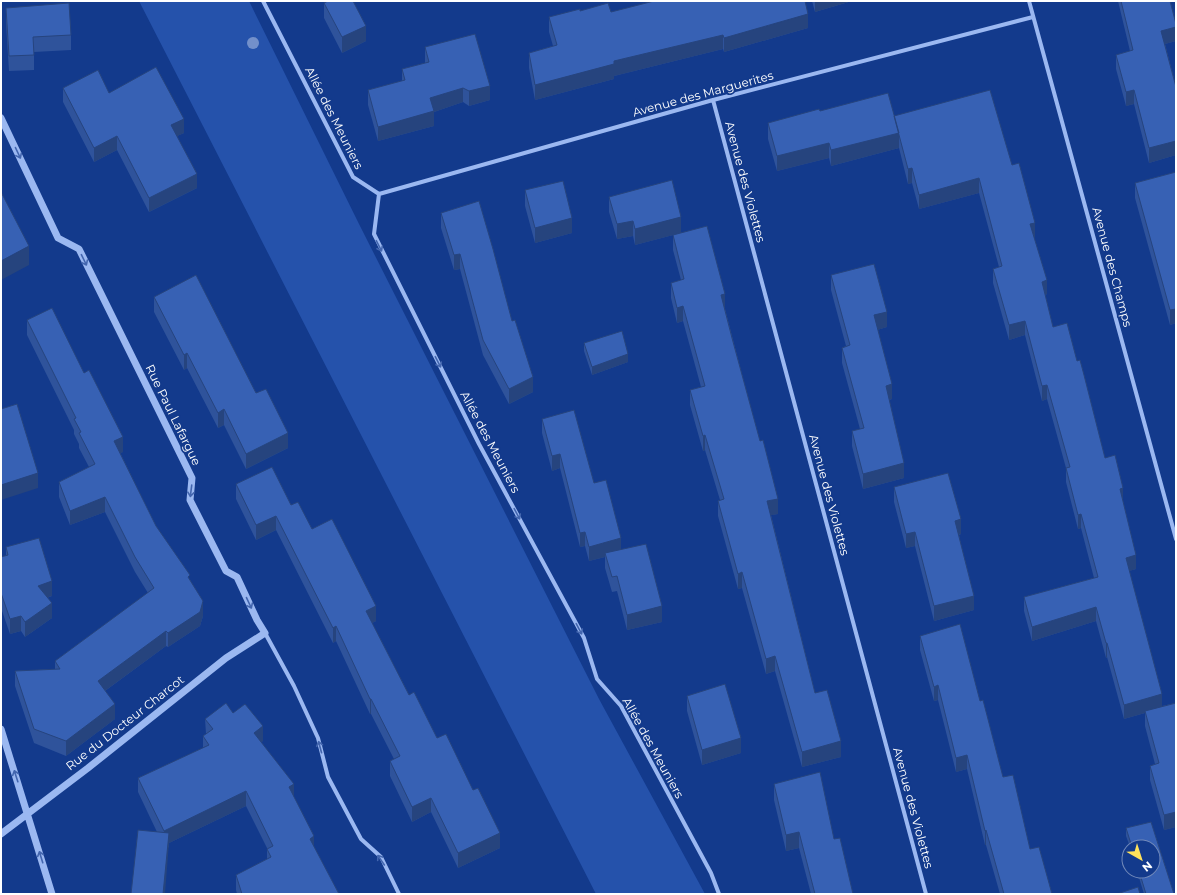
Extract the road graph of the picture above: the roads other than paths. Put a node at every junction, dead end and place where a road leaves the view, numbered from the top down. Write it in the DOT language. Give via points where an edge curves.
graph roads {
  1 [pos="263,1"];
  2 [pos="1029,1"];
  3 [pos="1033,17"];
  4 [pos="713,100"];
  5 [pos="1,118"];
  6 [pos="380,194"];
  7 [pos="1176,539"];
  8 [pos="265,633"];
  9 [pos="1,729"];
  10 [pos="28,814"];
  11 [pos="1,834"];
  12 [pos="52,894"];
  13 [pos="399,894"];
  14 [pos="719,894"];
  15 [pos="926,894"];
  1 -- 6 [label="street, Allée des Meuniers" via="353,177"];
  2 -- 3 [label="street, Avenue des Champs"];
  3 -- 4 [label="street, Avenue des Marguerites"];
  3 -- 7 [label="street, Avenue des Champs"];
  4 -- 6 [label="street, Avenue des Marguerites"];
  4 -- 15 [label="street, Avenue des Violettes"];
  5 -- 8 [label="street, Rue Paul Lafargue, one-way" via="58,238 79,249 192,478 190,500 226,571 237,577"];
  6 -- 14 [label="street, Allée des Meuniers, one-way" via="374,234 479,444 584,638 597,679 621,706 711,873"];
  8 -- 10 [label="street, Rue du Docteur Charcot" via="226,658"];
  13 -- 8 [label="street, Rue Paul Lafargue, one-way" via="381,857 361,839 328,778 318,738 294,686"];
  10 -- 9 [label="street, one-way"];
  10 -- 11 [label="street, Rue du Docteur Charcot"];
  12 -- 10 [label="street, one-way"];
}
